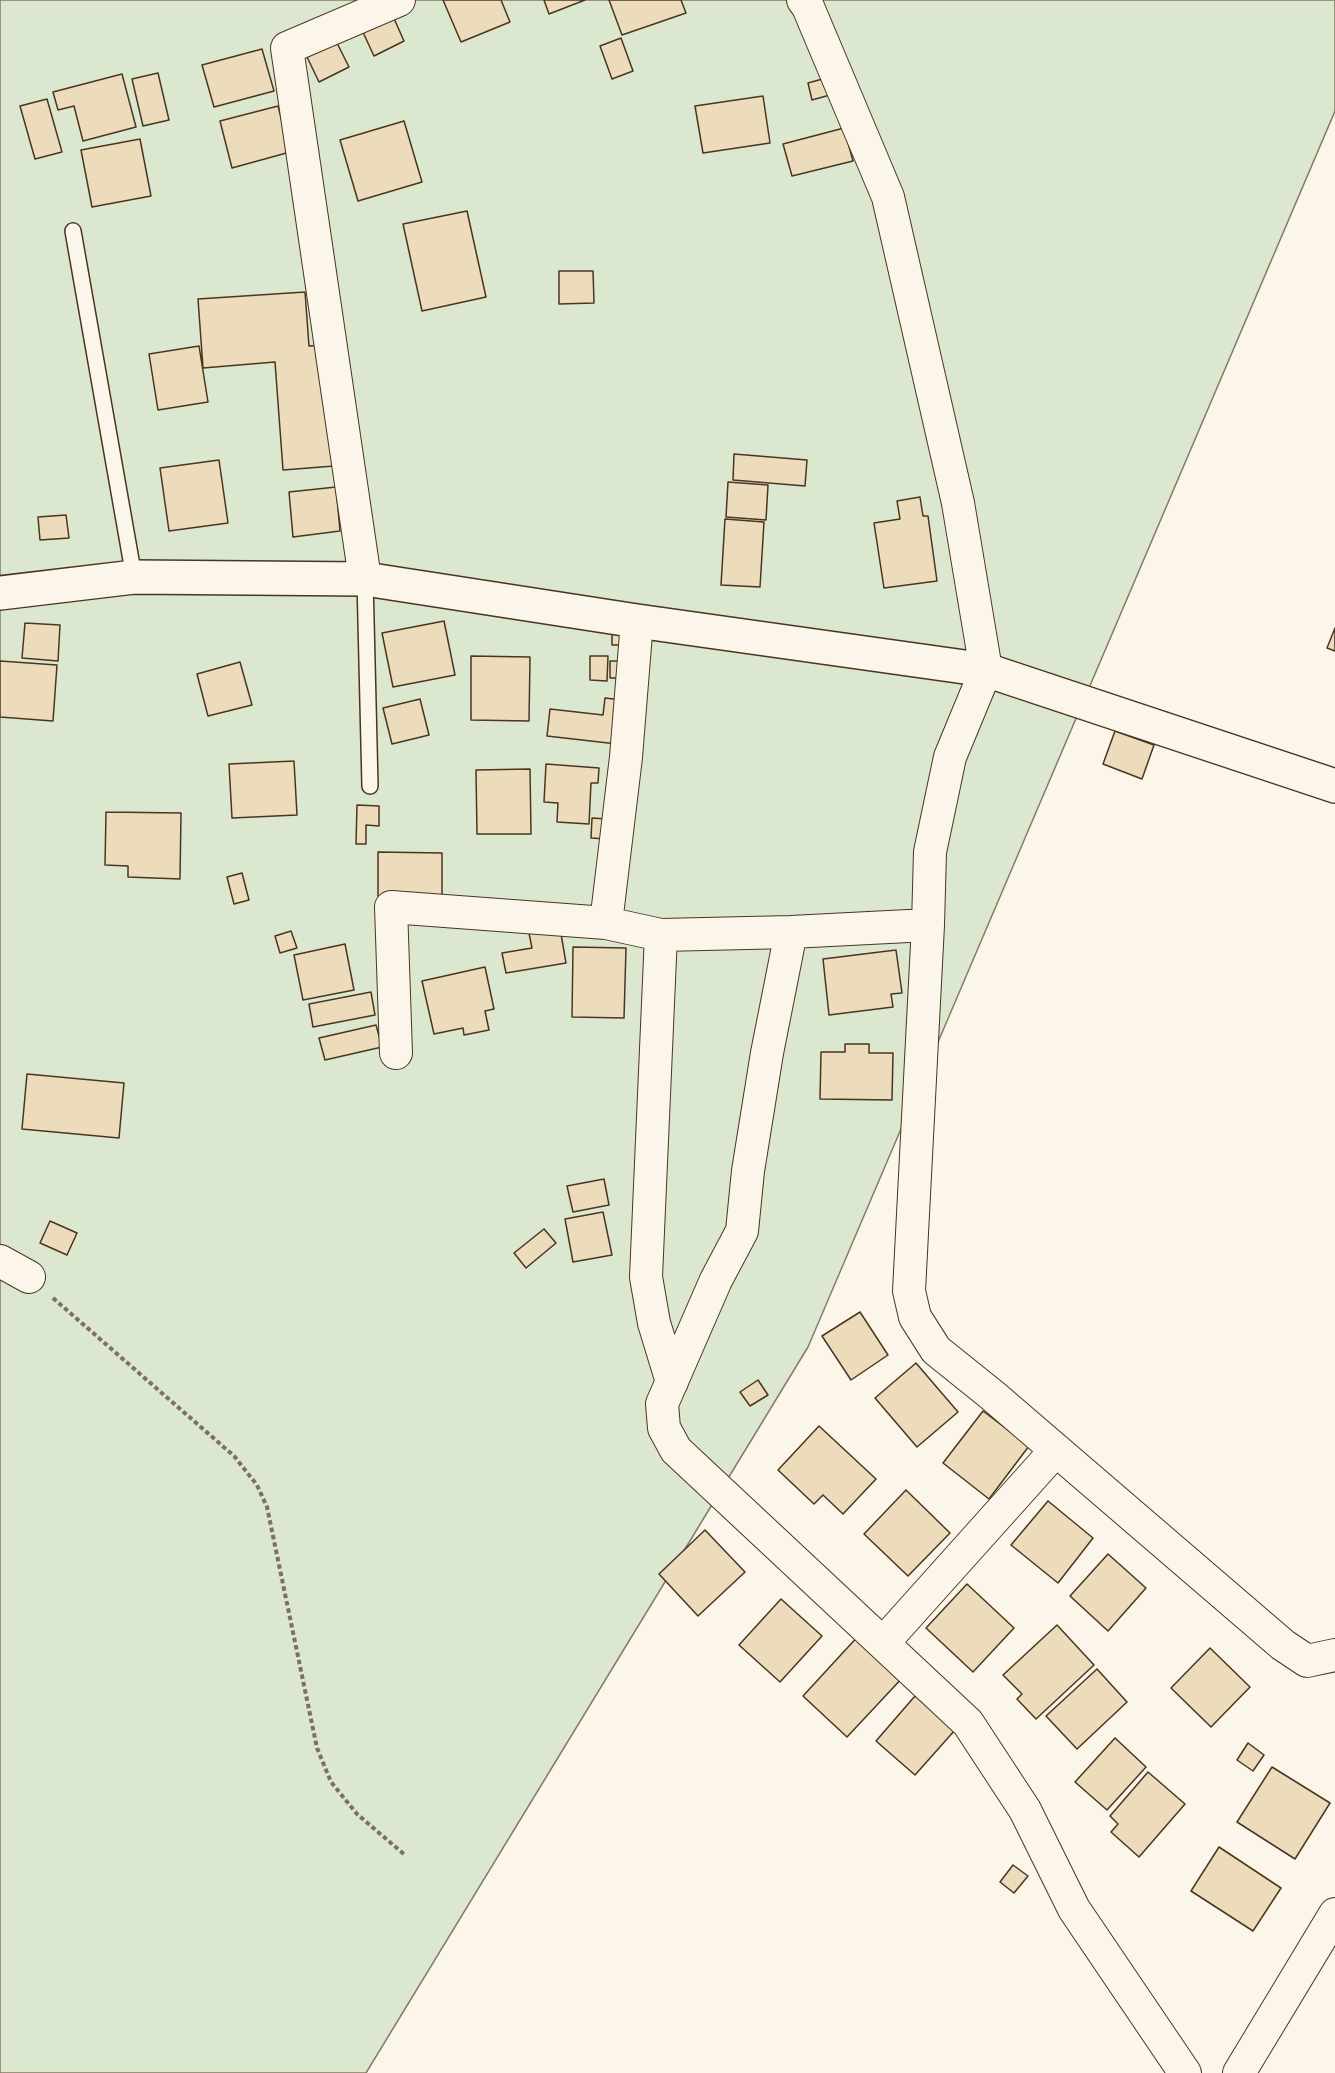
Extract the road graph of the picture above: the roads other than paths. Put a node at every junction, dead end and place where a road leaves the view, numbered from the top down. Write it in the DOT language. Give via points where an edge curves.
graph roads {
  1 [pos="399,0"];
  2 [pos="802,0"];
  3 [pos="73,231"];
  4 [pos="134,577"];
  5 [pos="365,579"];
  6 [pos="0,592"];
  7 [pos="637,621"];
  8 [pos="986,670"];
  9 [pos="370,786"];
  10 [pos="1335,786"];
  11 [pos="606,923"];
  12 [pos="928,926"];
  13 [pos="791,932"];
  14 [pos="661,935"];
  15 [pos="396,1053"];
  16 [pos="0,1261"];
  17 [pos="29,1277"];
  18 [pos="672,1382"];
  19 [pos="1056,1450"];
  20 [pos="883,1643"];
  21 [pos="1335,1655"];
  22 [pos="1335,1914"];
  23 [pos="1185,2073"];
  24 [pos="1239,2073"];
  1 -- 5 [label="street" via="287,48"];
  2 -- 8 [label="street" via="888,197 958,503"];
  3 -- 4 [label="lane"];
  4 -- 5 [label="street"];
  4 -- 6 [label="street"];
  5 -- 7 [label="street"];
  5 -- 9 [label="lane"];
  7 -- 8 [label="street"];
  7 -- 11 [label="street"];
  8 -- 10 [label="street"];
  8 -- 12 [label="street" via="950,757 930,852"];
  11 -- 14 [label="street"];
  11 -- 15 [label="street" via="391,907"];
  12 -- 13 [label="street"];
  12 -- 19 [label="street" via="909,1291 915,1317 936,1350"];
  13 -- 14 [label="street"];
  13 -- 18 [label="street" via="767,1053 742,1231"];
  14 -- 18 [label="street" via="646,1277 654,1323"];
  16 -- 17 [label="street"];
  18 -- 20 [label="street" via="662,1404 664,1428 676,1450"];
  19 -- 20 [label="street"];
  19 -- 21 [label="street" via="1283,1645 1307,1661"];
  20 -- 23 [label="street" via="968,1723 1025,1810 1074,1909"];
  22 -- 24 [label="street"];
}
